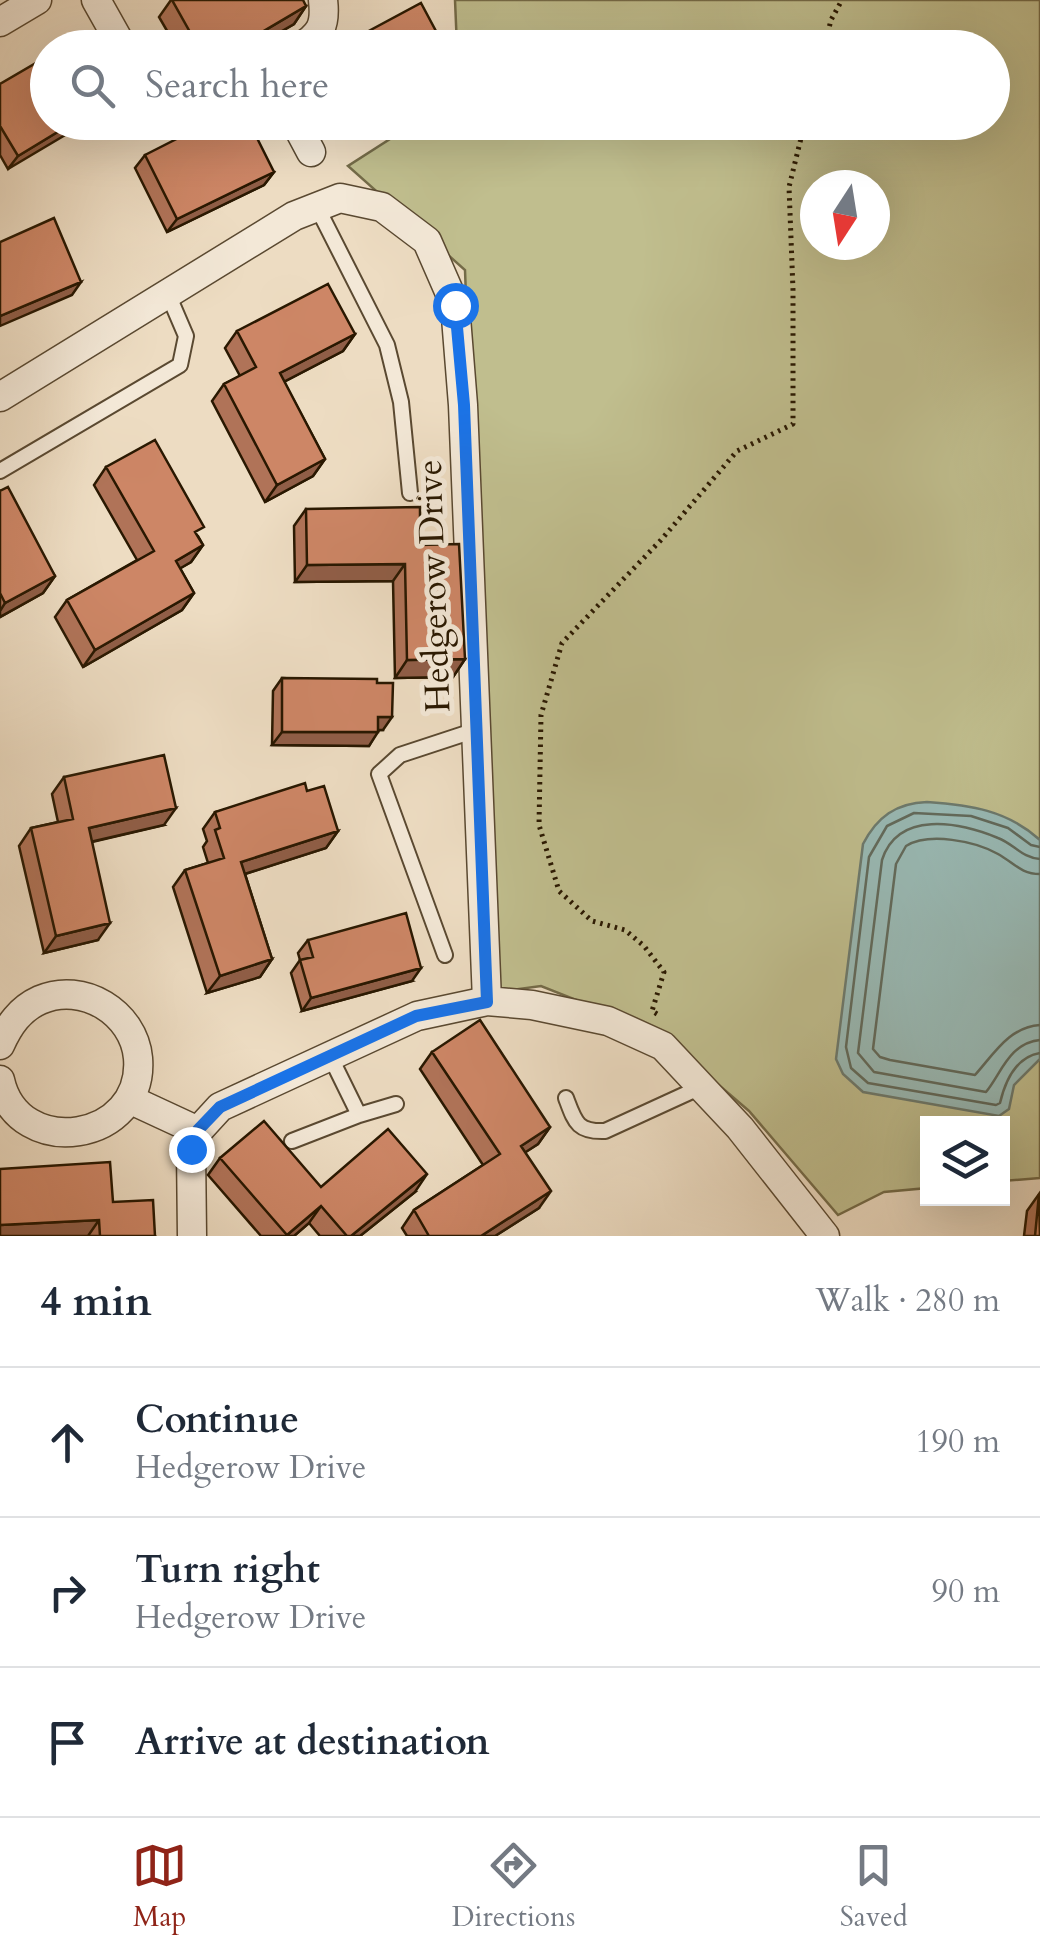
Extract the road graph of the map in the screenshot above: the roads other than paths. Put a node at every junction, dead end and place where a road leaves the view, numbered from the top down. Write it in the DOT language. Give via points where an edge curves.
graph roads {
  1 [pos="37,0"];
  2 [pos="96,0"];
  3 [pos="323,0"];
  4 [pos="0,22"];
  5 [pos="113,30"];
  6 [pos="321,30"];
  7 [pos="305,140"];
  8 [pos="312,152"];
  9 [pos="316,207"];
  10 [pos="168,294"];
  11 [pos="0,397"];
  12 [pos="0,471"];
  13 [pos="410,493"];
  14 [pos="476,730"];
  15 [pos="445,955"];
  16 [pos="487,1002"];
  17 [pos="3,1029"];
  18 [pos="330,1056"];
  19 [pos="0,1080"];
  20 [pos="701,1087"];
  21 [pos="566,1098"];
  22 [pos="129,1099"];
  23 [pos="396,1104"];
  24 [pos="359,1115"];
  25 [pos="198,1130"];
  26 [pos="292,1142"];
  27 [pos="192,1236"];
  28 [pos="825,1236"];
  1 -- 4 [label="street"];
  2 -- 5 [label="street"];
  3 -- 6 [label="street"];
  7 -- 8 [label="street"];
  9 -- 10 [label="street, Hedgerow Drive"];
  9 -- 13 [label="lane" via="388,345"];
  9 -- 14 [label="street, Hedgerow Drive" via="340,198 382,207 427,241 455,305"];
  10 -- 11 [label="street, Hedgerow Drive"];
  10 -- 12 [label="lane" via="186,336 180,366"];
  14 -- 15 [label="lane" via="400,755 379,774"];
  14 -- 16 [label="street, Hedgerow Drive"];
  16 -- 18 [label="street" via="416,1016"];
  16 -- 20 [label="street" via="608,1021 664,1046"];
  17 -- 22 [label="street" via="42,998 85,996 105,1004 133,1037 137,1079"];
  18 -- 24 [label="lane"];
  18 -- 25 [label="street" via="220,1107"];
  19 -- 22 [label="street" via="14,1109 52,1132 96,1129"];
  20 -- 21 [label="lane" via="605,1131 588,1131 574,1121"];
  20 -- 28 [label="street"];
  22 -- 25 [label="street"];
  23 -- 24 [label="lane"];
  24 -- 26 [label="lane"];
  25 -- 27 [label="street" via="191,1149"];
}
